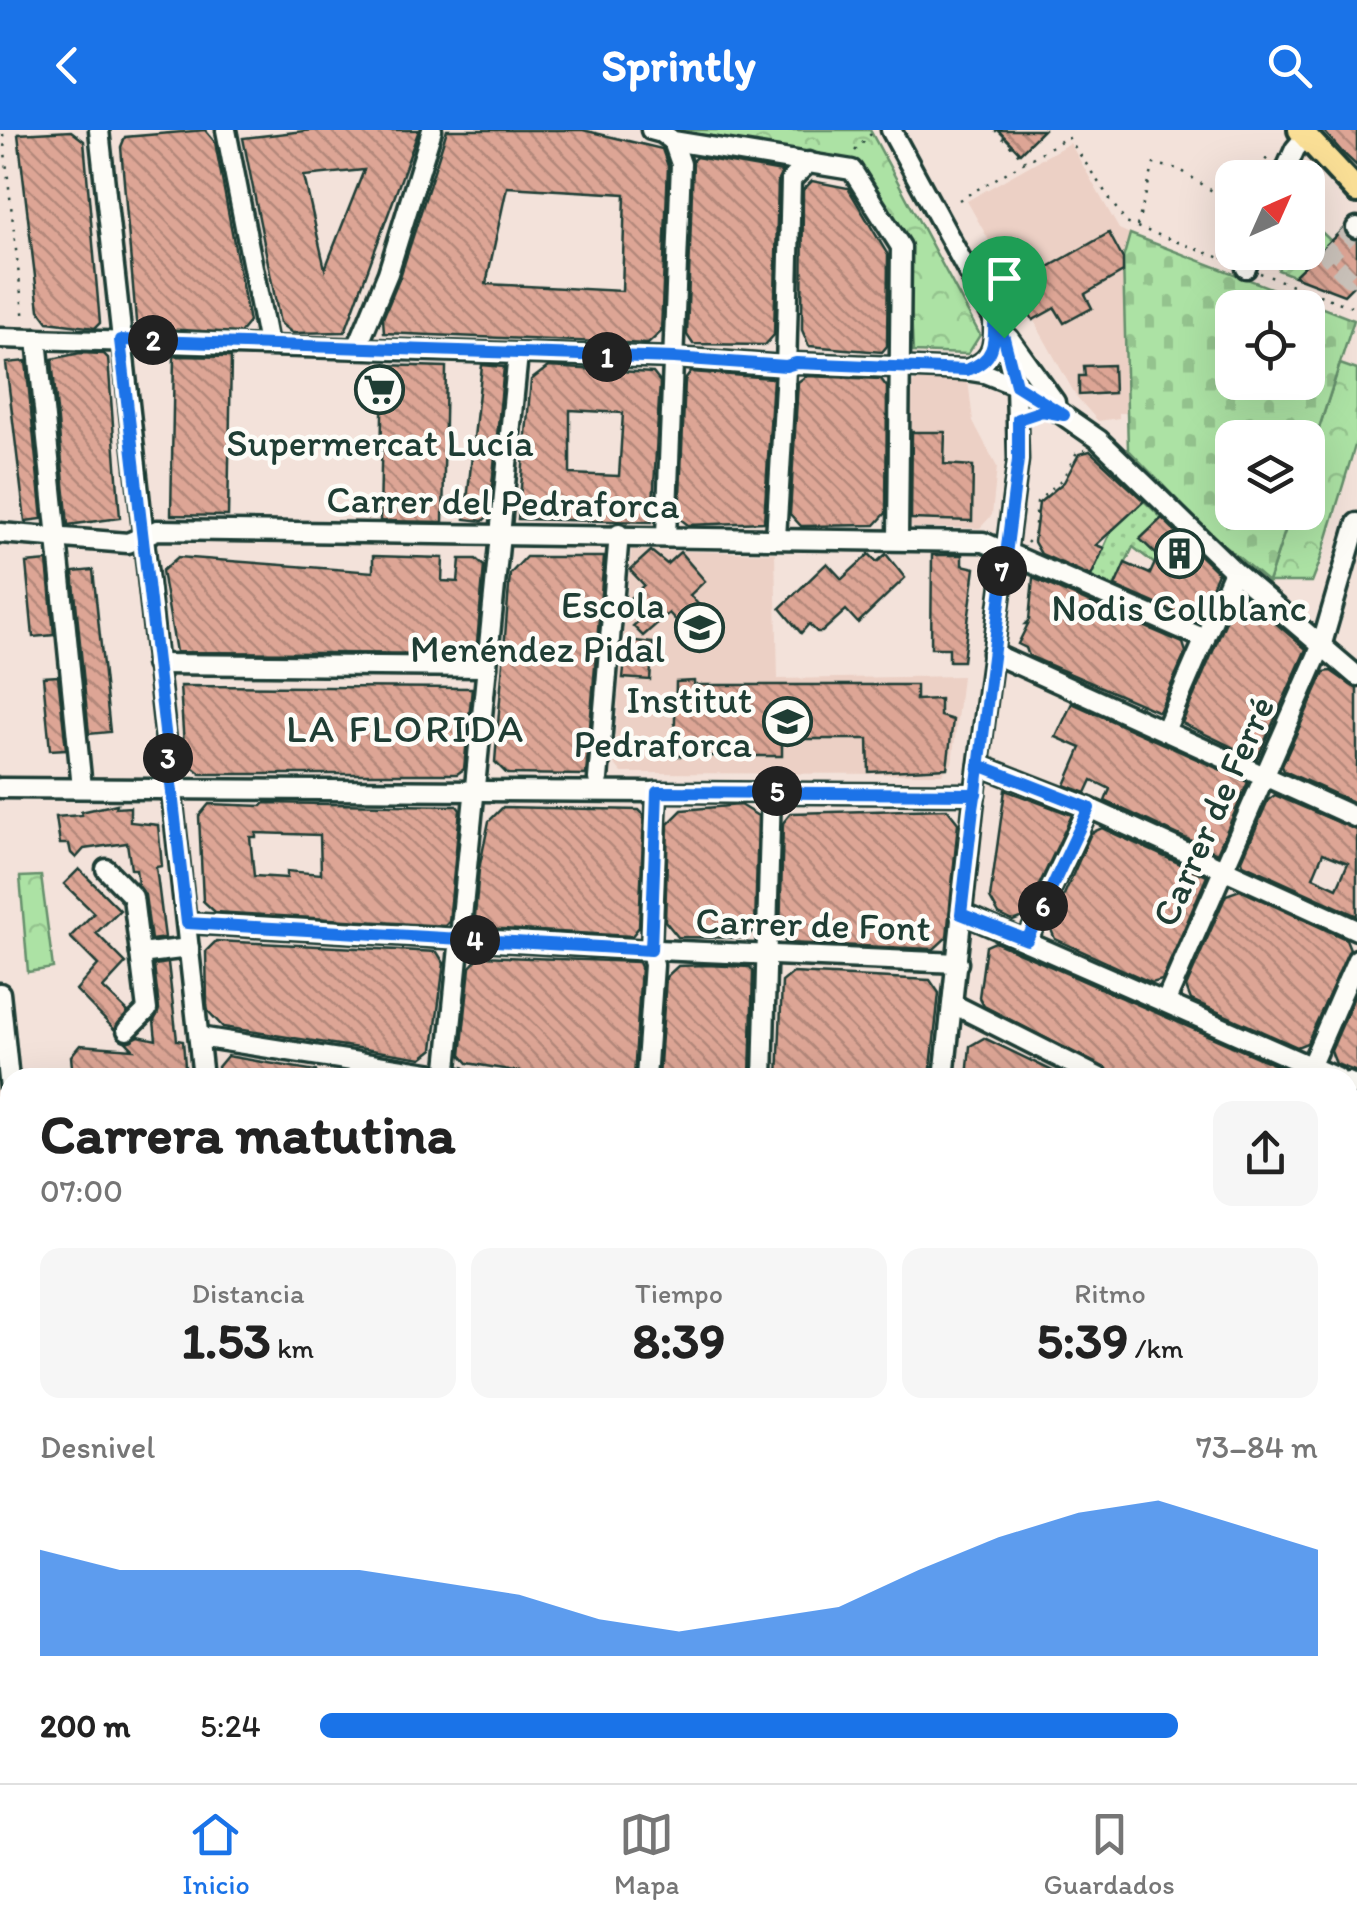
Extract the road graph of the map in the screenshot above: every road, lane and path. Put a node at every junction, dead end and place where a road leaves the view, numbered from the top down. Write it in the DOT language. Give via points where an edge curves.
graph roads {
  1 [pos="99,130"];
  2 [pos="226,130"];
  3 [pos="432,130"];
  4 [pos="651,130"];
  5 [pos="891,130"];
  6 [pos="996,130"];
  7 [pos="1303,133"];
  8 [pos="3,134"];
  9 [pos="871,134"];
  10 [pos="673,141"];
  11 [pos="855,151"];
  12 [pos="1290,160"];
  13 [pos="1025,161"];
  14 [pos="808,162"];
  15 [pos="1357,191"];
  16 [pos="1215,193"];
  17 [pos="959,200"];
  18 [pos="1126,223"];
  19 [pos="1137,227"];
  20 [pos="1335,301"];
  21 [pos="1357,309"];
  22 [pos="994,316"];
  23 [pos="31,333"];
  24 [pos="0,338"];
  25 [pos="120,340"];
  26 [pos="268,344"];
  27 [pos="356,348"];
  28 [pos="518,354"];
  29 [pos="674,358"];
  30 [pos="786,366"];
  31 [pos="899,367"];
  32 [pos="966,370"];
  33 [pos="1016,385"];
  34 [pos="1064,415"];
  35 [pos="1018,419"];
  36 [pos="444,433"];
  37 [pos="452,433"];
  38 [pos="1091,448"];
  39 [pos="1357,523"];
  40 [pos="0,532"];
  41 [pos="501,534"];
  42 [pos="620,534"];
  43 [pos="666,536"];
  44 [pos="142,537"];
  45 [pos="56,538"];
  46 [pos="776,538"];
  47 [pos="898,538"];
  48 [pos="1027,544"];
  49 [pos="1004,553"];
  50 [pos="1234,571"];
  51 [pos="1205,639"];
  52 [pos="1321,647"];
  53 [pos="992,653"];
  54 [pos="156,664"];
  55 [pos="487,668"];
  56 [pos="1357,676"];
  57 [pos="1165,730"];
  58 [pos="979,765"];
  59 [pos="1264,775"];
  60 [pos="598,780"];
  61 [pos="0,788"];
  62 [pos="82,788"];
  63 [pos="475,788"];
  64 [pos="170,789"];
  65 [pos="771,791"];
  66 [pos="657,792"];
  67 [pos="976,794"];
  68 [pos="1089,808"];
  69 [pos="1357,818"];
  70 [pos="106,869"];
  71 [pos="1222,870"];
  72 [pos="961,914"];
  73 [pos="187,923"];
  74 [pos="1357,930"];
  75 [pos="458,939"];
  76 [pos="1027,940"];
  77 [pos="190,948"];
  78 [pos="651,950"];
  79 [pos="140,954"];
  80 [pos="768,955"];
  81 [pos="1357,958"];
  82 [pos="958,963"];
  83 [pos="0,993"];
  84 [pos="1166,1001"];
  85 [pos="953,1004"];
  86 [pos="128,1030"];
  87 [pos="199,1037"];
  88 [pos="1311,1066"];
  89 [pos="8,1068"];
  90 [pos="202,1068"];
  91 [pos="394,1068"];
  92 [pos="451,1068"];
  93 [pos="647,1068"];
  94 [pos="763,1068"];
  95 [pos="945,1068"];
  96 [pos="1080,1068"];
  97 [pos="1315,1068"];
  1 -- 25 [label="street"];
  2 -- 26 [label="street"];
  3 -- 27 [label="street" via="388,273"];
  4 -- 10 [label="street"];
  5 -- 22 [label="street"];
  6 -- 13 [label="path"];
  7 -- 12 [label="street"];
  7 -- 15 [label="main road"];
  8 -- 23 [label="path"];
  9 -- 11 [label="path"];
  10 -- 14 [label="street"];
  10 -- 29 [label="street" via="682,164"];
  13 -- 17 [label="path"];
  13 -- 18 [label="path" via="1068,136"];
  14 -- 30 [label="street" via="791,180"];
  14 -- 31 [label="street" via="852,170 901,247"];
  16 -- 19 [label="path" via="1179,170 1154,164"];
  20 -- 21 [label="path"];
  22 -- 32 [label="street" via="992,352"];
  22 -- 33 [label="street"];
  22 -- 34 [label="street"];
  23 -- 24 [label="street"];
  23 -- 25 [label="street"];
  23 -- 45 [label="street"];
  25 -- 26 [label="street"];
  25 -- 44 [label="street"];
  26 -- 27 [label="street"];
  27 -- 28 [label="street"];
  28 -- 29 [label="street"];
  28 -- 41 [label="street"];
  29 -- 30 [label="street"];
  29 -- 43 [label="street"];
  30 -- 31 [label="street"];
  30 -- 46 [label="street"];
  31 -- 32 [label="street"];
  31 -- 47 [label="street"];
  32 -- 33 [label="street"];
  33 -- 34 [label="street"];
  33 -- 35 [label="street"];
  34 -- 35 [label="street" via="1042,411"];
  34 -- 50 [label="street" via="1099,440"];
  35 -- 49 [label="street"];
  36 -- 37 [label="path"];
  38 -- 48 [label="path" via="1077,452 1064,478 1039,501"];
  39 -- 52 [label="street, Carrer de Ferré"];
  40 -- 45 [label="street, Carrer del Pedraforca"];
  41 -- 42 [label="street, Carrer del Pedraforca"];
  41 -- 44 [label="street, Carrer del Pedraforca" via="156,530"];
  41 -- 55 [label="street"];
  42 -- 43 [label="street, Carrer del Pedraforca"];
  42 -- 60 [label="street"];
  43 -- 46 [label="street, Carrer del Pedraforca"];
  44 -- 45 [label="street, Carrer del Pedraforca" via="128,543"];
  44 -- 54 [label="street"];
  45 -- 62 [label="street"];
  46 -- 47 [label="street, Carrer del Pedraforca"];
  47 -- 49 [label="street, Carrer del Pedraforca" via="984,542"];
  49 -- 51 [label="street, Carrer del Pedraforca"];
  49 -- 53 [label="street"];
  50 -- 51 [label="street"];
  50 -- 52 [label="street"];
  51 -- 57 [label="street"];
  52 -- 56 [label="street"];
  52 -- 59 [label="street, Carrer de Ferré"];
  53 -- 57 [label="street"];
  53 -- 58 [label="street"];
  54 -- 55 [label="street"];
  54 -- 64 [label="street"];
  55 -- 63 [label="street"];
  57 -- 59 [label="street"];
  58 -- 67 [label="street"];
  58 -- 68 [label="street"];
  59 -- 69 [label="street"];
  59 -- 71 [label="street, Carrer de Ferré"];
  61 -- 62 [label="street"];
  62 -- 64 [label="street"];
  63 -- 64 [label="street"];
  63 -- 66 [label="street"];
  63 -- 75 [label="street"];
  64 -- 73 [label="street"];
  65 -- 66 [label="street"];
  65 -- 67 [label="street"];
  65 -- 80 [label="street"];
  66 -- 78 [label="street"];
  67 -- 72 [label="street"];
  68 -- 71 [label="street"];
  68 -- 76 [label="street"];
  70 -- 79 [label="street" via="133,897"];
  71 -- 74 [label="street"];
  71 -- 84 [label="street, Carrer de Ferré"];
  72 -- 76 [label="street"];
  72 -- 82 [label="street"];
  73 -- 75 [label="street, Carrer de Font"];
  73 -- 77 [label="street"];
  75 -- 78 [label="street, Carrer de Font"];
  75 -- 92 [label="street"];
  76 -- 84 [label="street"];
  77 -- 79 [label="street"];
  77 -- 87 [label="street"];
  78 -- 80 [label="street, Carrer de Font"];
  78 -- 93 [label="street"];
  79 -- 86 [label="street" via="147,1010"];
  80 -- 82 [label="street, Carrer de Font"];
  80 -- 94 [label="street"];
  81 -- 88 [label="street"];
  82 -- 85 [label="street"];
  83 -- 89 [label="street"];
  84 -- 88 [label="street"];
  85 -- 95 [label="street"];
  85 -- 96 [label="street"];
  87 -- 90 [label="street"];
  87 -- 91 [label="street"];
  88 -- 97 [label="street"];
}
